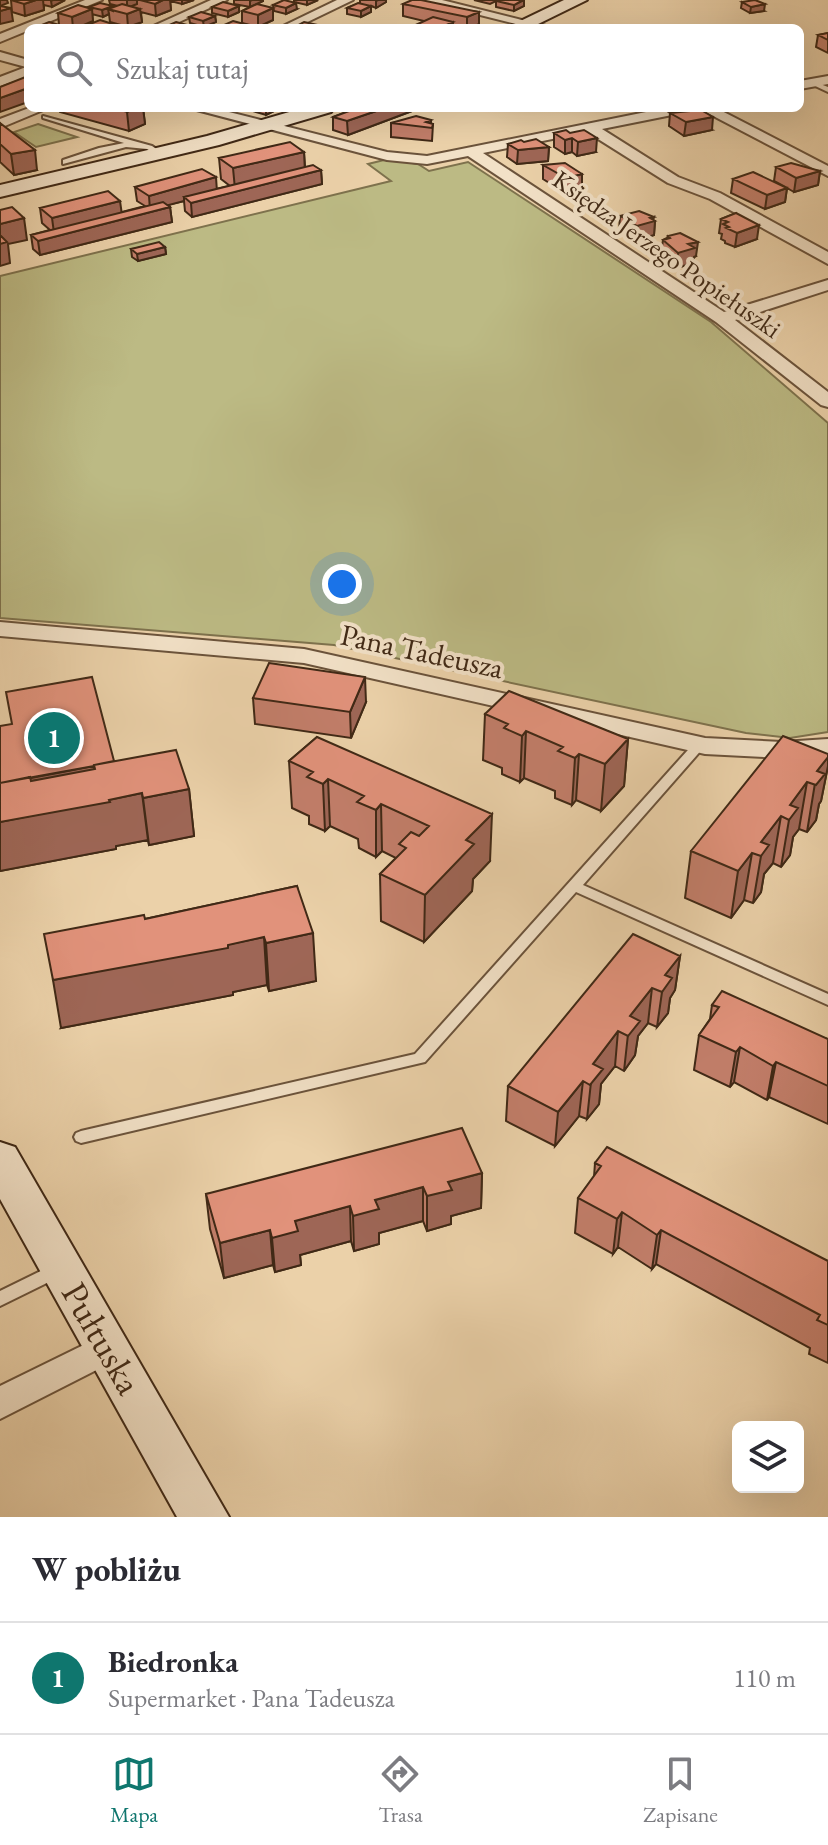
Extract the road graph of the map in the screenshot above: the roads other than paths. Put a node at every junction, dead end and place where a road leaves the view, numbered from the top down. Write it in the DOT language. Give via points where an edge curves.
graph roads {
  1 [pos="96,0"];
  2 [pos="221,0"];
  3 [pos="347,0"];
  4 [pos="426,0"];
  5 [pos="578,0"];
  6 [pos="35,24"];
  7 [pos="164,24"];
  8 [pos="294,24"];
  9 [pos="514,24"];
  10 [pos="525,24"];
  11 [pos="24,28"];
  12 [pos="0,38"];
  13 [pos="0,56"];
  14 [pos="24,63"];
  15 [pos="24,73"];
  16 [pos="828,80"];
  17 [pos="0,82"];
  18 [pos="806,84"];
  19 [pos="828,90"];
  20 [pos="43,112"];
  21 [pos="212,112"];
  22 [pos="311,112"];
  23 [pos="668,112"];
  24 [pos="713,112"];
  25 [pos="0,124"];
  26 [pos="267,126"];
  27 [pos="590,128"];
  28 [pos="131,143"];
  29 [pos="473,153"];
  30 [pos="160,154"];
  31 [pos="66,162"];
  32 [pos="828,172"];
  33 [pos="1,190"];
  34 [pos="828,259"];
  35 [pos="828,285"];
  36 [pos="722,318"];
  37 [pos="828,401"];
  38 [pos="0,629"];
  39 [pos="700,744"];
  40 [pos="828,747"];
  41 [pos="574,886"];
  42 [pos="828,1000"];
  43 [pos="81,1137"];
  44 [pos="0,1159"];
  45 [pos="62,1268"];
  46 [pos="0,1299"];
  47 [pos="108,1348"];
  48 [pos="0,1403"];
  49 [pos="204,1517"];
  1 -- 6 [label="street"];
  2 -- 7 [label="street"];
  3 -- 8 [label="street"];
  4 -- 9 [label="street"];
  5 -- 10 [label="street"];
  11 -- 12 [label="street"];
  13 -- 14 [label="street"];
  15 -- 17 [label="street"];
  16 -- 18 [label="street"];
  18 -- 19 [label="lane"];
  20 -- 25 [label="street"];
  20 -- 28 [label="lane"];
  21 -- 26 [label="street"];
  22 -- 26 [label="street"];
  23 -- 27 [label="street"];
  24 -- 32 [label="street"];
  26 -- 29 [label="street" via="401,159"];
  26 -- 30 [label="street"];
  27 -- 29 [label="street"];
  27 -- 34 [label="street" via="673,180 715,196"];
  28 -- 30 [label="lane" via="148,145"];
  28 -- 31 [label="lane"];
  29 -- 36 [label="street, Księdza Jerzego Popiełuszki"];
  30 -- 33 [label="street"];
  35 -- 36 [label="street"];
  36 -- 37 [label="street, Księdza Jerzego Popiełuszki"];
  38 -- 39 [label="street, Pana Tadeusza" via="304,656"];
  39 -- 40 [label="street, Pana Tadeusza" via="782,750"];
  39 -- 41 [label="lane"];
  41 -- 42 [label="lane"];
  41 -- 43 [label="lane" via="420,1058"];
  44 -- 45 [label="street, Pułtuska"];
  45 -- 46 [label="lane"];
  45 -- 47 [label="street, Pułtuska"];
  47 -- 48 [label="street"];
  47 -- 49 [label="street, Pułtuska"];
}
